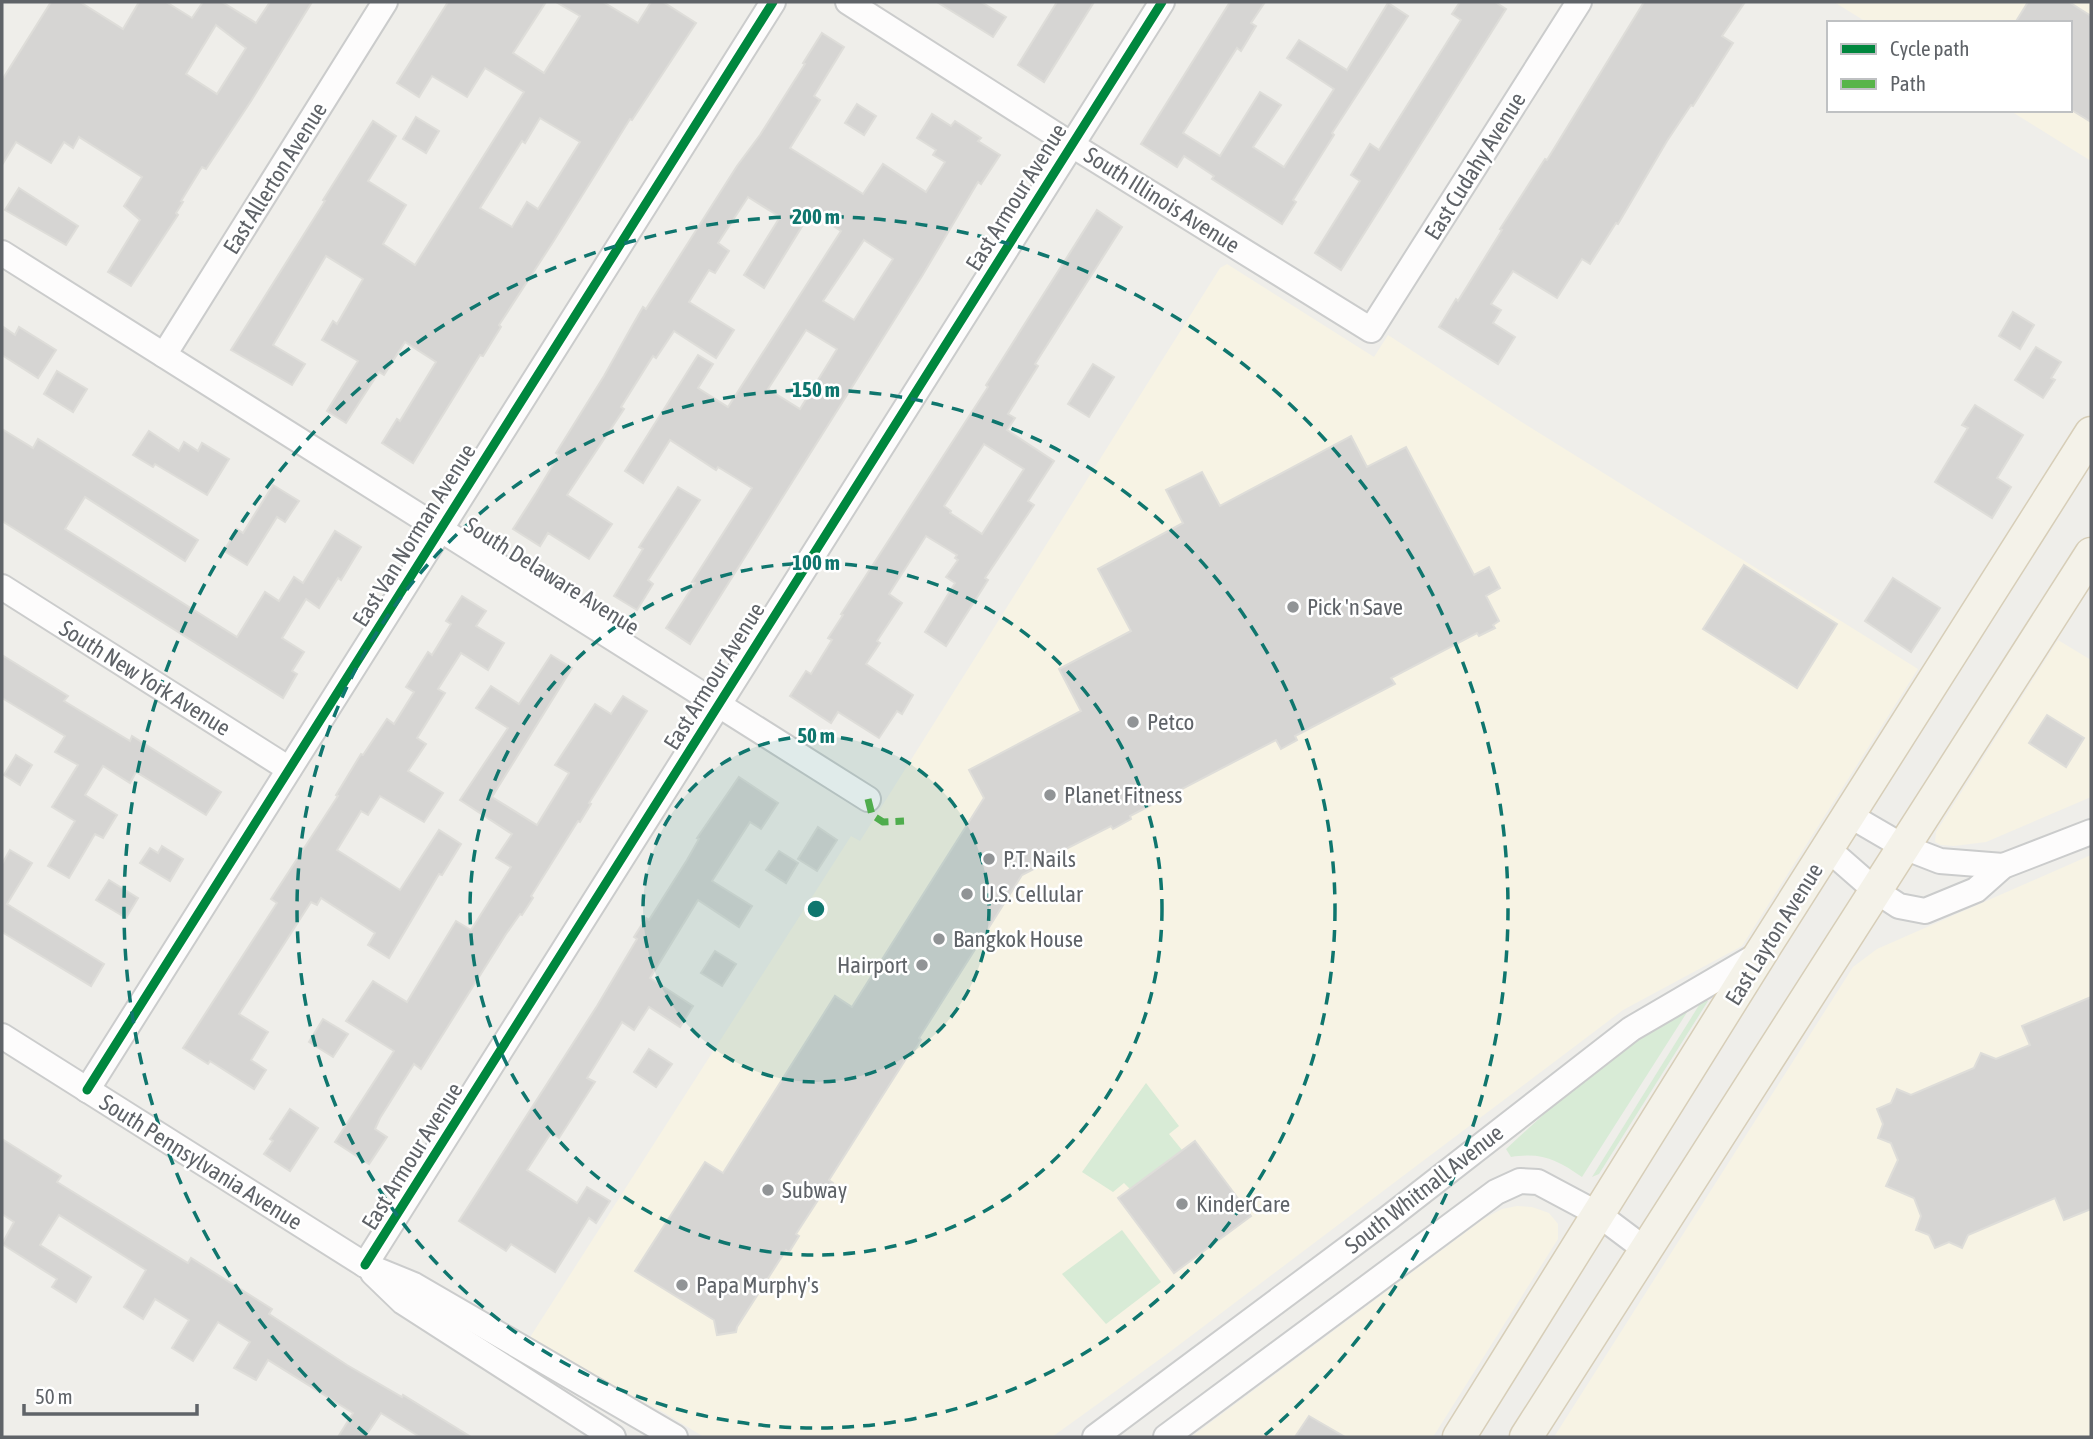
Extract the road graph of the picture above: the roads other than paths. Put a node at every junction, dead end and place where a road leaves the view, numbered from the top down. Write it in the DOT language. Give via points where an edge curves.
graph roads {
  1 [pos="385,2"];
  2 [pos="773,2"];
  3 [pos="848,2"];
  4 [pos="1162,2"];
  5 [pos="1579,2"];
  6 [pos="1072,145"];
  7 [pos="2,253"];
  8 [pos="1371,330"];
  9 [pos="164,355"];
  10 [pos="2091,432"];
  11 [pos="440,529"];
  12 [pos="2091,554"];
  13 [pos="2,587"];
  14 [pos="719,705"];
  15 [pos="289,769"];
  16 [pos="868,799"];
  17 [pos="1849,815"];
  18 [pos="2091,832"];
  19 [pos="1904,847"];
  20 [pos="1828,849"];
  21 [pos="2003,866"];
  22 [pos="1876,891"];
  23 [pos="1761,953"];
  24 [pos="2,1036"];
  25 [pos="87,1090"];
  26 [pos="1598,1214"];
  27 [pos="1646,1250"];
  28 [pos="365,1265"];
  29 [pos="613,1437"];
  30 [pos="675,1437"];
  31 [pos="1095,1437"];
  32 [pos="1166,1437"];
  33 [pos="1459,1437"];
  34 [pos="1526,1437"];
  1 -- 9 [label="street, East Allerton Avenue"];
  2 -- 11 [label="street, East Van Norman Avenue"];
  3 -- 6 [label="street, South Illinois Avenue"];
  4 -- 6 [label="street, East Armour Avenue"];
  5 -- 8 [label="street, East Cudahy Avenue"];
  6 -- 8 [label="street, South Illinois Avenue"];
  6 -- 14 [label="street, East Armour Avenue"];
  7 -- 9 [label="street, South Delaware Avenue"];
  9 -- 11 [label="street, South Delaware Avenue"];
  10 -- 17 [label="main road, East Layton Avenue"];
  11 -- 14 [label="street, South Delaware Avenue"];
  11 -- 15 [label="street, East Van Norman Avenue"];
  12 -- 19 [label="main road"];
  13 -- 15 [label="street, South New York Avenue"];
  14 -- 16 [label="street, South Delaware Avenue"];
  14 -- 28 [label="street, East Armour Avenue"];
  15 -- 25 [label="street, East Van Norman Avenue"];
  17 -- 19 [label="street"];
  17 -- 20 [label="main road, East Layton Avenue"];
  18 -- 21 [label="street"];
  19 -- 21 [label="street" via="1940,861"];
  19 -- 22 [label="main road"];
  20 -- 22 [label="street"];
  20 -- 23 [label="main road, East Layton Avenue"];
  21 -- 22 [label="street" via="1976,890 1925,911 1899,906"];
  22 -- 27 [label="main road"];
  23 -- 26 [label="main road, East Layton Avenue"];
  23 -- 31 [label="street, South Whitnall Avenue" via="1631,1029"];
  24 -- 25 [label="street, South Pennsylvania Avenue"];
  25 -- 28 [label="street, South Pennsylvania Avenue"];
  26 -- 27 [label="street, South Whitnall Avenue"];
  26 -- 32 [label="street, South Whitnall Avenue" via="1538,1182 1520,1181 1496,1192"];
  26 -- 33 [label="main road, East Layton Avenue"];
  27 -- 34 [label="main road"];
  28 -- 29 [label="street, South Pennsylvania Avenue" via="403,1302"];
  28 -- 30 [label="street, South Pennsylvania Avenue" via="414,1285"];
}
